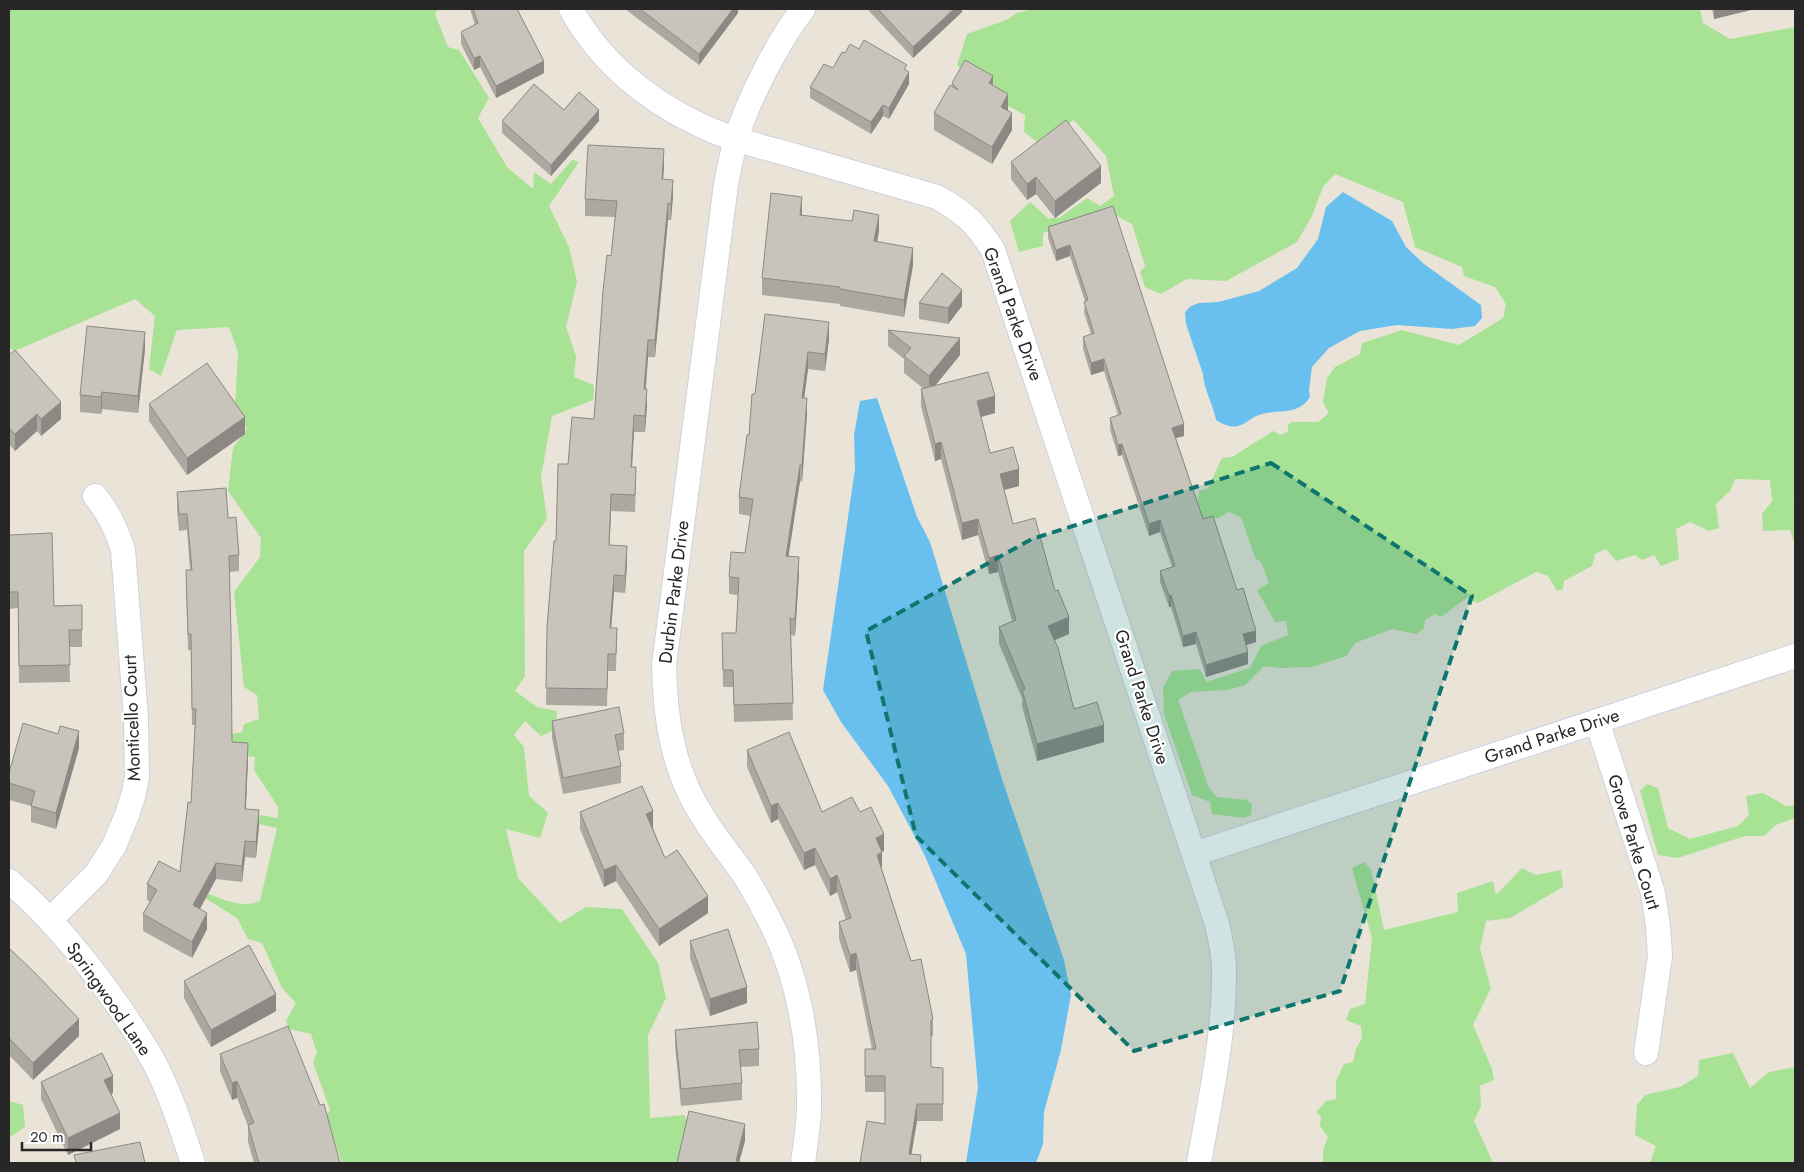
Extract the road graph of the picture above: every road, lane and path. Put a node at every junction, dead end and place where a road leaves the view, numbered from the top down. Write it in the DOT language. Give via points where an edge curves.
graph roads {
  1 [pos="571,9"];
  2 [pos="803,9"];
  3 [pos="736,138"];
  4 [pos="95,496"];
  5 [pos="1795,656"];
  6 [pos="1597,721"];
  7 [pos="1194,854"];
  8 [pos="9,881"];
  9 [pos="50,920"];
  10 [pos="1646,1053"];
  11 [pos="193,1163"];
  12 [pos="803,1163"];
  13 [pos="1199,1163"];
  1 -- 3 [label="street, Grand Parke Drive" via="602,54 630,81 664,106 699,125"];
  2 -- 3 [label="street, Durbin Parke Drive" via="775,52"];
  3 -- 7 [label="street, Grand Parke Drive" via="937,197 959,209 984,235 993,250"];
  3 -- 12 [label="street, Durbin Parke Drive" via="726,184 664,665 665,702 672,743 685,783 702,816 746,878 772,924 790,973 801,1014 808,1061 809,1108"];
  4 -- 9 [label="street, Monticello Court" via="116,528 123,550 136,718 137,777 127,815 114,846 96,874"];
  5 -- 6 [label="street, Grand Parke Drive"];
  6 -- 7 [label="street, Grand Parke Drive"];
  6 -- 10 [label="street, Grove Parke Court" via="1653,893 1658,926 1660,956"];
  7 -- 13 [label="street, Grand Parke Drive" via="1217,924 1224,967 1220,1035"];
  8 -- 9 [label="street, Springwood Lane"];
  9 -- 11 [label="street, Springwood Lane" via="92,969 155,1064 175,1109"];
}
